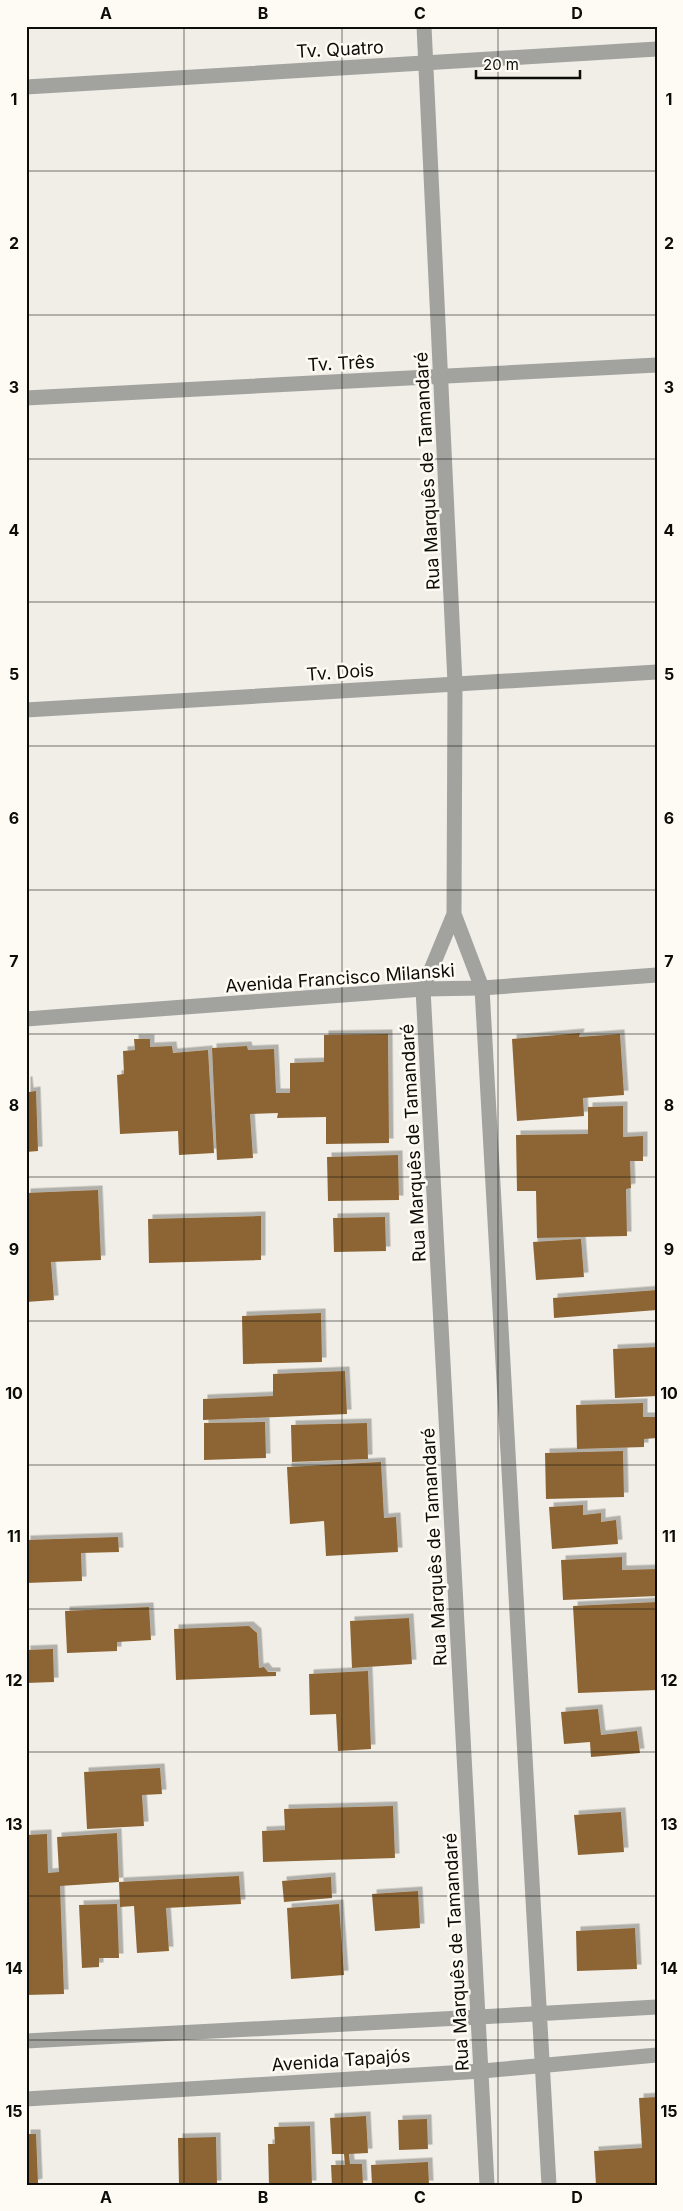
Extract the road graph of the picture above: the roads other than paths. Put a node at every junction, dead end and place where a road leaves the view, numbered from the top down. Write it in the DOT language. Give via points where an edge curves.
graph roads {
  1 [pos="424,26"];
  2 [pos="657,49"];
  3 [pos="425,63"];
  4 [pos="26,87"];
  5 [pos="657,365"];
  6 [pos="441,377"];
  7 [pos="26,398"];
  8 [pos="657,672"];
  9 [pos="455,683"];
  10 [pos="26,710"];
  11 [pos="454,914"];
  12 [pos="657,975"];
  13 [pos="482,988"];
  14 [pos="423,989"];
  15 [pos="26,1019"];
  16 [pos="657,2007"];
  17 [pos="539,2015"];
  18 [pos="479,2017"];
  19 [pos="26,2041"];
  20 [pos="657,2055"];
  21 [pos="542,2065"];
  22 [pos="482,2071"];
  23 [pos="26,2099"];
  24 [pos="487,2185"];
  25 [pos="549,2185"];
  1 -- 3 [label="street, Rua Marquês de Tamandaré"];
  2 -- 3 [label="street, Tv. Quatro"];
  3 -- 4 [label="street, Tv. Quatro"];
  3 -- 6 [label="street, Rua Marquês de Tamandaré"];
  5 -- 6 [label="street, Tv. Três"];
  6 -- 7 [label="street, Tv. Três"];
  6 -- 9 [label="street, Rua Marquês de Tamandaré"];
  8 -- 9 [label="street, Tv. Dois"];
  9 -- 10 [label="street, Tv. Dois"];
  9 -- 11 [label="street, Rua Marquês de Tamandaré"];
  11 -- 13 [label="street, Rua Marquês de Tamandaré"];
  11 -- 14 [label="street, Rua Marquês de Tamandaré"];
  12 -- 13 [label="street, Avenida Francisco Milanski"];
  13 -- 14 [label="street, Avenida Francisco Milanski"];
  13 -- 17 [label="street, Rua Marquês de Tamandaré"];
  14 -- 15 [label="street, Avenida Francisco Milanski"];
  14 -- 18 [label="street, Rua Marquês de Tamandaré"];
  16 -- 17 [label="street, Avenida Tapajós"];
  17 -- 18 [label="street, Avenida Tapajós"];
  17 -- 21 [label="street, Rua Marquês de Tamandaré"];
  18 -- 19 [label="street, Avenida Tapajós"];
  18 -- 22 [label="street, Rua Marquês de Tamandaré"];
  20 -- 21 [label="street, Avenida Tapajós"];
  21 -- 22 [label="street, Avenida Tapajós"];
  21 -- 25 [label="street, Rua Marquês de Tamandaré"];
  22 -- 23 [label="street, Avenida Tapajós"];
  22 -- 24 [label="street, Rua Marquês de Tamandaré"];
}
